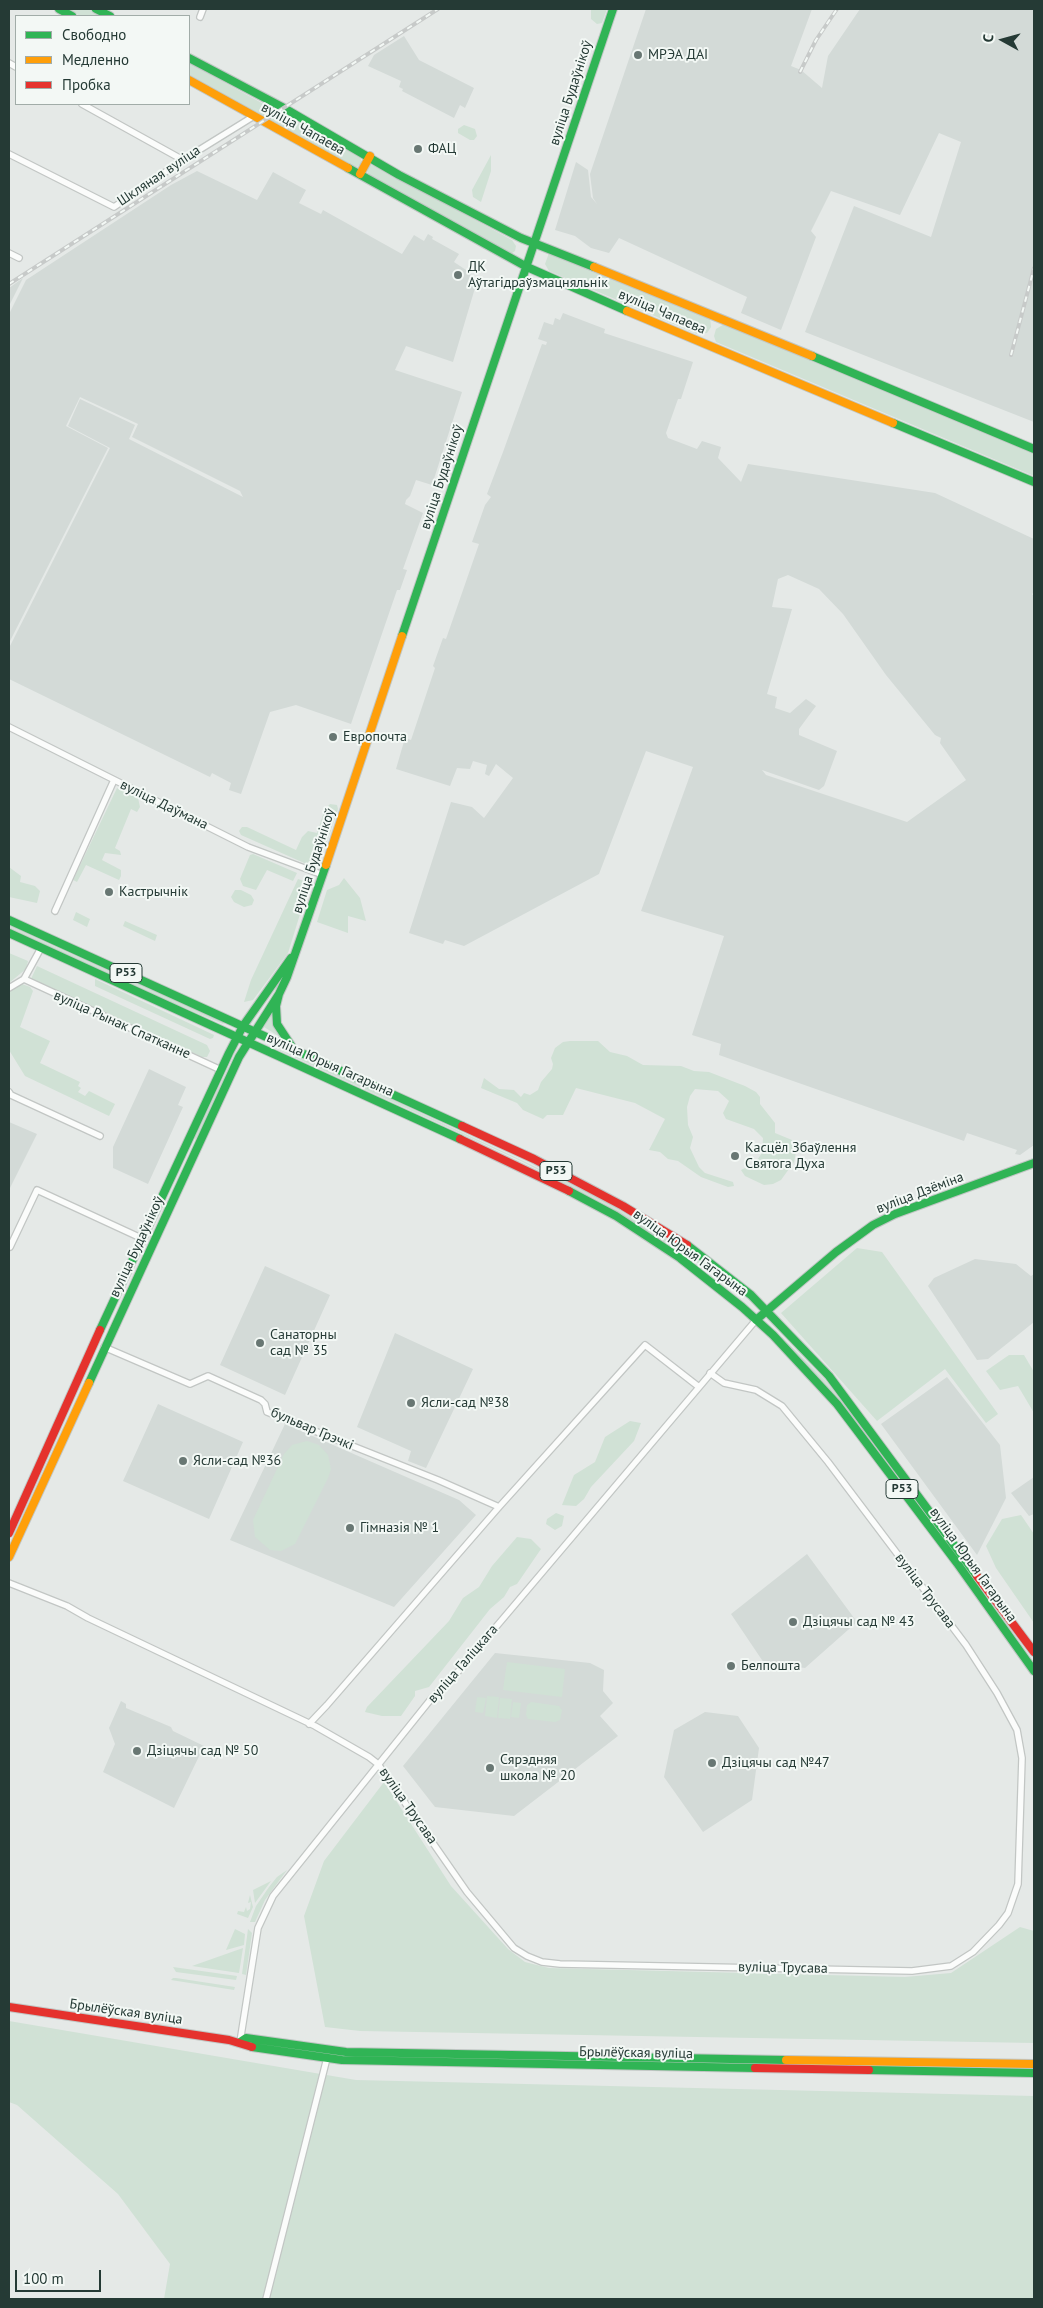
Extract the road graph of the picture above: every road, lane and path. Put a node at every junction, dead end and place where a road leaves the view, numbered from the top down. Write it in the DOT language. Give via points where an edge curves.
graph roads {
  1 [pos="59,9"];
  2 [pos="96,9"];
  3 [pos="203,9"];
  4 [pos="613,9"];
  5 [pos="70,15"];
  6 [pos="108,15"];
  7 [pos="200,16"];
  8 [pos="190,59"];
  9 [pos="190,81"];
  10 [pos="84,105"];
  11 [pos="254,116"];
  12 [pos="9,154"];
  13 [pos="370,156"];
  14 [pos="183,160"];
  15 [pos="360,174"];
  16 [pos="534,244"];
  17 [pos="9,253"];
  18 [pos="19,258"];
  19 [pos="527,267"];
  20 [pos="1034,450"];
  21 [pos="1034,482"];
  22 [pos="9,726"];
  23 [pos="114,780"];
  24 [pos="323,875"];
  25 [pos="54,911"];
  26 [pos="9,920"];
  27 [pos="9,933"];
  28 [pos="42,948"];
  29 [pos="296,952"];
  30 [pos="24,979"];
  31 [pos="9,988"];
  32 [pos="279,994"];
  33 [pos="243,1026"];
  34 [pos="254,1032"];
  35 [pos="237,1038"];
  36 [pos="247,1043"];
  37 [pos="294,1050"];
  38 [pos="221,1070"];
  39 [pos="9,1092"];
  40 [pos="100,1136"];
  41 [pos="182,1154"];
  42 [pos="192,1157"];
  43 [pos="1034,1163"];
  44 [pos="141,1238"];
  45 [pos="153,1243"];
  46 [pos="10,1247"];
  47 [pos="765,1310"];
  48 [pos="756,1320"];
  49 [pos="104,1347"];
  50 [pos="710,1373"];
  51 [pos="699,1387"];
  52 [pos="72,1391"];
  53 [pos="83,1396"];
  54 [pos="499,1507"];
  55 [pos="9,1533"];
  56 [pos="9,1557"];
  57 [pos="9,1583"];
  58 [pos="1034,1652"];
  59 [pos="1034,1671"];
  60 [pos="309,1724"];
  61 [pos="378,1764"];
  62 [pos="9,2007"];
  63 [pos="240,2042"];
  64 [pos="328,2054"];
  65 [pos="598,2060"];
  66 [pos="951,2063"];
  67 [pos="1034,2064"];
  68 [pos="951,2072"];
  69 [pos="1034,2073"];
  70 [pos="266,2299"];
  1 -- 5 [label="main road"];
  2 -- 6 [label="main road"];
  3 -- 7 [label="street"];
  4 -- 16 [label="main road, вуліца Будаўнікоў"];
  8 -- 13 [label="main road, вуліца Чапаева"];
  9 -- 11 [label="main road, вуліца Чапаева"];
  10 -- 14 [label="street"];
  11 -- 14 [label="street, Шкляная вуліца"];
  11 -- 15 [label="main road, вуліца Чапаева"];
  12 -- 14 [label="street, Шкляная вуліца" via="114,207"];
  13 -- 15 [label="main road"];
  13 -- 16 [label="main road, вуліца Чапаева" via="399,176"];
  15 -- 19 [label="main road, вуліца Чапаева"];
  16 -- 19 [label="main road, вуліца Будаўнікоў"];
  16 -- 20 [label="main road, вуліца Чапаева" via="717,316"];
  17 -- 18 [label="street"];
  19 -- 21 [label="main road, вуліца Чапаева"];
  19 -- 24 [label="main road, вуліца Будаўнікоў"];
  22 -- 23 [label="street, вуліца Даўмана"];
  23 -- 24 [label="street, вуліца Даўмана" via="248,847"];
  23 -- 25 [label="street"];
  24 -- 29 [label="main road, вуліца Будаўнікоў"];
  26 -- 33 [label="main road, вуліца Юрыя Гагарына / Р53"];
  27 -- 28 [label="main road, вуліца Юрыя Гагарына / Р53"];
  28 -- 30 [label="street"];
  28 -- 35 [label="main road, вуліца Юрыя Гагарына / Р53"];
  29 -- 32 [label="main road, вуліца Будаўнікоў"];
  29 -- 33 [label="main road, вуліца Будаўнікоў"];
  30 -- 31 [label="street"];
  30 -- 38 [label="street, вуліца Рынак Спатканне"];
  32 -- 34 [label="main road, вуліца Будаўнікоў"];
  32 -- 37 [label="main road" via="277,1024"];
  33 -- 34 [label="main road, вуліца Юрыя Гагарына / Р53"];
  33 -- 35 [label="main road, вуліца Будаўнікоў"];
  34 -- 36 [label="main road, вуліца Будаўнікоў"];
  34 -- 37 [label="main road, вуліца Юрыя Гагарына / Р53"];
  35 -- 36 [label="main road, вуліца Юрыя Гагарына / Р53"];
  35 -- 38 [label="main road, вуліца Будаўнікоў"];
  36 -- 42 [label="main road, вуліца Будаўнікоў"];
  36 -- 48 [label="main road, вуліца Юрыя Гагарына / Р53" via="470,1142 581,1196 680,1258"];
  37 -- 47 [label="main road, вуліца Юрыя Гагарына / Р53" via="503,1145 593,1190 686,1245"];
  38 -- 41 [label="main road, вуліца Будаўнікоў"];
  39 -- 40 [label="street"];
  41 -- 42 [label="main road"];
  41 -- 44 [label="main road, вуліца Будаўнікоў"];
  42 -- 45 [label="main road, вуліца Будаўнікоў"];
  43 -- 47 [label="main road, вуліца Дзёміна" via="873,1225"];
  44 -- 45 [label="main road"];
  44 -- 46 [label="street" via="37,1190"];
  44 -- 52 [label="main road, вуліца Будаўнікоў"];
  45 -- 49 [label="main road, вуліца Будаўнікоў"];
  47 -- 48 [label="main road, вуліца Дзёміна"];
  47 -- 58 [label="main road, вуліца Юрыя Гагарына / Р53" via="840,1391"];
  48 -- 50 [label="street, вуліца Галіцкага"];
  48 -- 59 [label="main road, вуліца Юрыя Гагарына / Р53" via="798,1360 864,1438"];
  49 -- 53 [label="main road, вуліца Будаўнікоў"];
  49 -- 54 [label="street, бульвар Грэчкі" via="190,1384 208,1376 261,1400 267,1412"];
  50 -- 51 [label="street, вуліца Галіцкага"];
  50 -- 61 [label="street, вуліца Трусава" via="724,1384 756,1390 775,1400 805,1432 966,1645 997,1692 1017,1730 1022,1758 1020,1864 1018,1884 1008,1913 973,1952 951,1966 926,1970 542,1962 514,1948 467,1892"];
  51 -- 54 [label="street" via="645,1345"];
  51 -- 61 [label="street, вуліца Галіцкага"];
  52 -- 53 [label="main road"];
  52 -- 55 [label="main road, вуліца Будаўнікоў"];
  53 -- 56 [label="main road, вуліца Будаўнікоў"];
  54 -- 60 [label="street"];
  57 -- 60 [label="street, вуліца Трусава" via="67,1606"];
  60 -- 61 [label="street, вуліца Трусава"];
  61 -- 63 [label="street, вуліца Галіцкага" via="266,1908 254,1944"];
  62 -- 63 [label="main road, Брылёўская вуліца"];
  63 -- 64 [label="main road, Брылёўская вуліца" via="245,2046"];
  64 -- 65 [label="main road, Брылёўская вуліца"];
  64 -- 70 [label="street"];
  65 -- 66 [label="main road, Брылёўская вуліца"];
  65 -- 68 [label="main road, Брылёўская вуліца"];
  66 -- 67 [label="main road, Брылёўская вуліца"];
  66 -- 68 [label="street"];
  68 -- 69 [label="main road, Брылёўская вуліца"];
}
